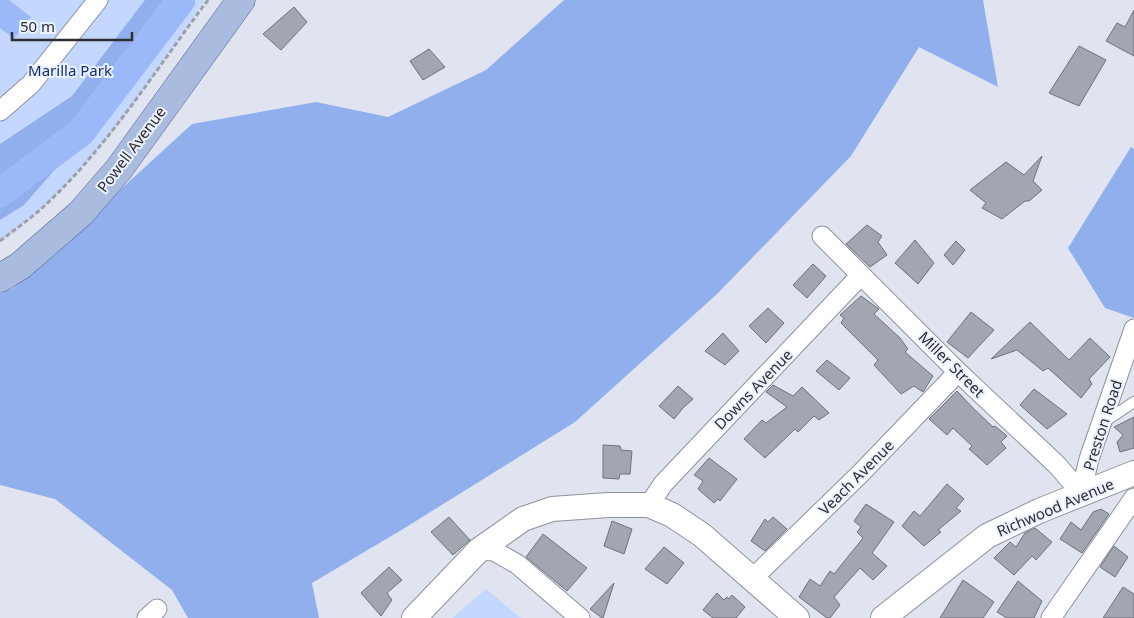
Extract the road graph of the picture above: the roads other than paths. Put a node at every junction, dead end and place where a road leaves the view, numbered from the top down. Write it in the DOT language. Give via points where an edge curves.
graph roads {
  1 [pos="98,0"];
  2 [pos="240,0"];
  3 [pos="0,111"];
  4 [pos="822,236"];
  5 [pos="861,275"];
  6 [pos="0,278"];
  7 [pos="1134,328"];
  8 [pos="958,372"];
  9 [pos="1134,402"];
  10 [pos="1101,424"];
  11 [pos="1134,474"];
  12 [pos="1081,493"];
  13 [pos="1134,498"];
  14 [pos="649,505"];
  15 [pos="479,550"];
  16 [pos="752,579"];
  17 [pos="414,618"];
  18 [pos="580,618"];
  19 [pos="797,618"];
  20 [pos="883,618"];
  21 [pos="1051,618"];
  1 -- 3 [label="street" via="31,84"];
  2 -- 6 [label="main road, Powell Avenue" via="119,169 81,213 20,266"];
  4 -- 5 [label="street, Miller Street"];
  5 -- 8 [label="street, Miller Street"];
  5 -- 14 [label="street, Downs Avenue" via="663,484"];
  7 -- 10 [label="street, Preston Road"];
  8 -- 12 [label="street, Miller Street" via="1057,465"];
  8 -- 16 [label="street, Veach Avenue"];
  9 -- 10 [label="lane"];
  10 -- 12 [label="street, Preston Road"];
  11 -- 12 [label="street, Richwood Avenue"];
  12 -- 20 [label="street, Richwood Avenue" via="987,536"];
  13 -- 21 [label="street"];
  14 -- 15 [label="street" via="552,509 523,519"];
  14 -- 16 [label="street" via="696,531"];
  15 -- 17 [label="street"];
  15 -- 18 [label="street" via="494,551 517,564"];
  16 -- 19 [label="street"];
}
